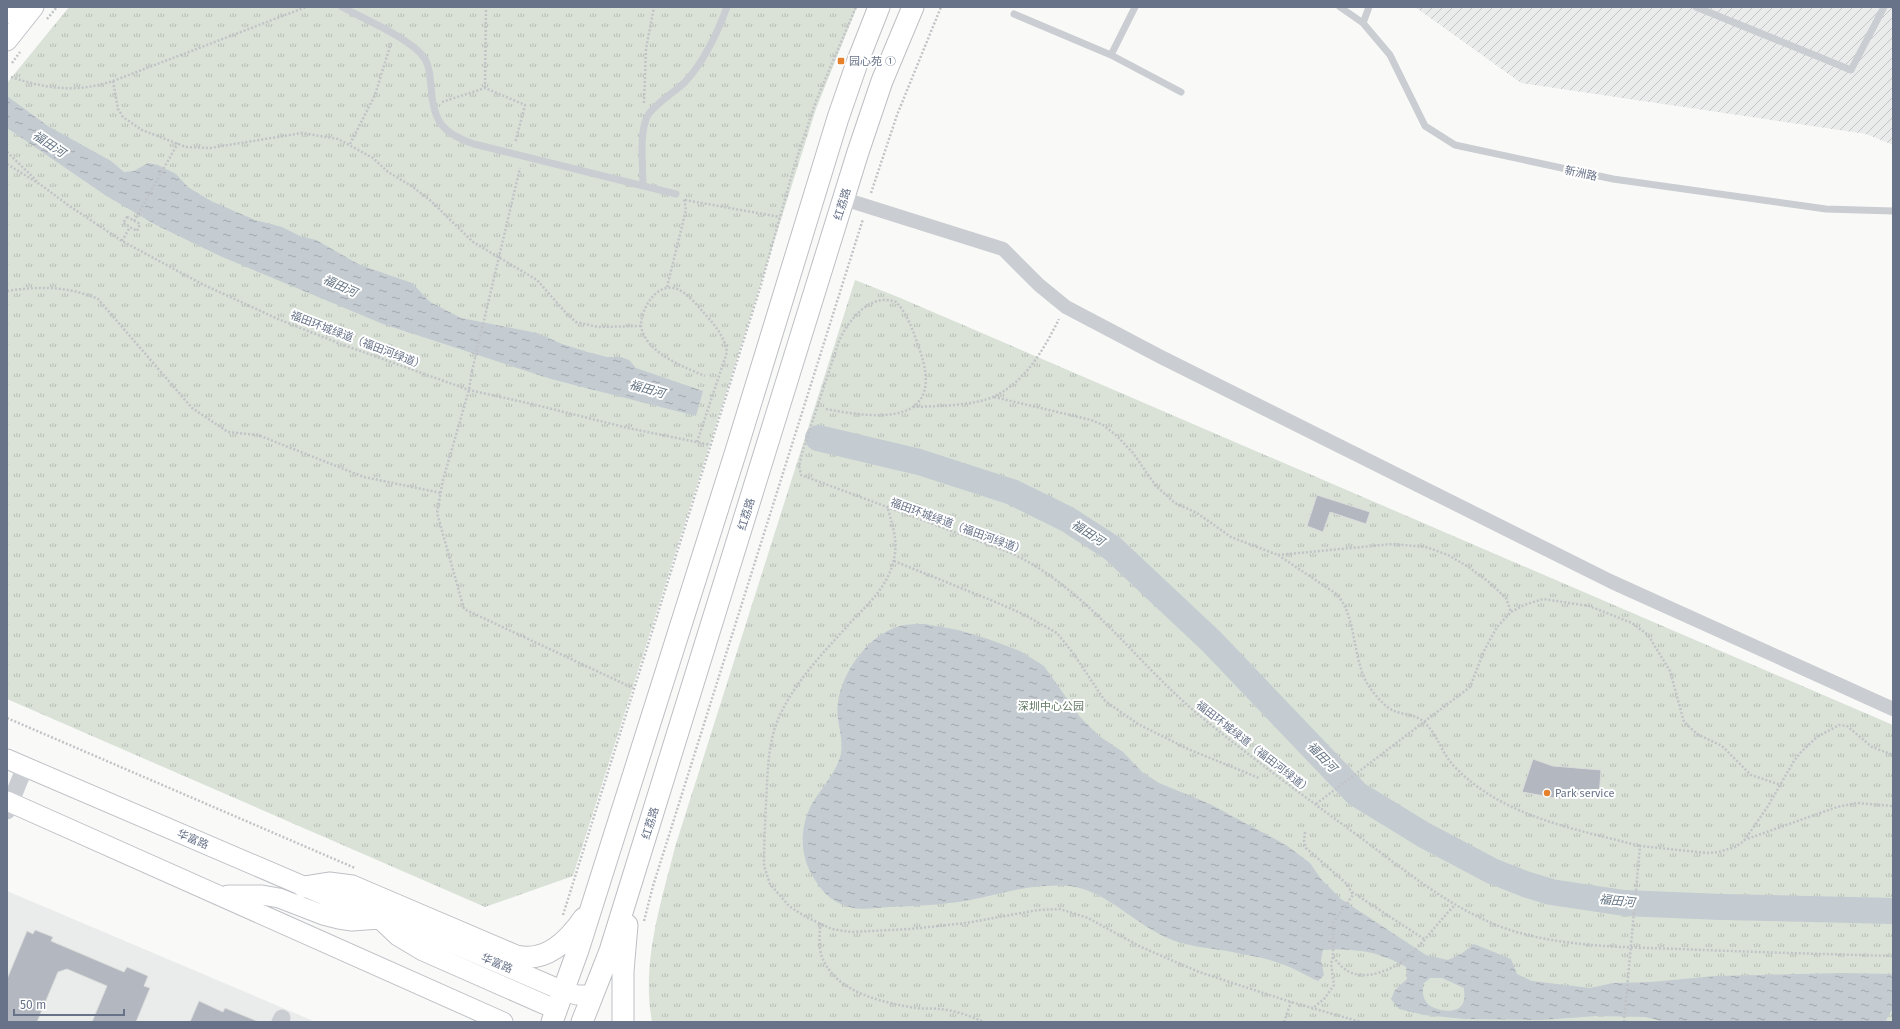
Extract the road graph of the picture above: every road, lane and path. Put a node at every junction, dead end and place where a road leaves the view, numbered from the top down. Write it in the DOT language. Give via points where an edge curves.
graph roads {
  1 [pos="12,7"];
  2 [pos="34,7"];
  3 [pos="306,7"];
  4 [pos="342,7"];
  5 [pos="486,7"];
  6 [pos="654,7"];
  7 [pos="727,7"];
  8 [pos="856,7"];
  9 [pos="879,7"];
  10 [pos="913,7"];
  11 [pos="941,7"];
  12 [pos="1135,7"];
  13 [pos="1340,7"];
  14 [pos="1369,7"];
  15 [pos="1696,7"];
  16 [pos="1884,7"];
  17 [pos="7,14"];
  18 [pos="1014,14"];
  19 [pos="1363,23"];
  20 [pos="393,34"];
  21 [pos="7,41"];
  22 [pos="1111,55"];
  23 [pos="11,77"];
  24 [pos="113,80"];
  25 [pos="485,88"];
  26 [pos="1181,92"];
  27 [pos="432,106"];
  28 [pos="647,116"];
  29 [pos="178,144"];
  30 [pos="350,144"];
  31 [pos="7,152"];
  32 [pos="512,153"];
  33 [pos="7,164"];
  34 [pos="520,168"];
  35 [pos="643,184"];
  36 [pos="41,185"];
  37 [pos="676,194"];
  38 [pos="844,199"];
  39 [pos="685,200"];
  40 [pos="867,206"];
  41 [pos="1893,211"];
  42 [pos="780,217"];
  43 [pos="134,221"];
  44 [pos="130,227"];
  45 [pos="122,241"];
  46 [pos="667,287"];
  47 [pos="7,292"];
  48 [pos="1066,307"];
  49 [pos="640,326"];
  50 [pos="705,376"];
  51 [pos="469,390"];
  52 [pos="994,397"];
  53 [pos="912,407"];
  54 [pos="826,409"];
  55 [pos="696,442"];
  56 [pos="711,445"];
  57 [pos="441,493"];
  58 [pos="888,508"];
  59 [pos="1278,555"];
  60 [pos="894,561"];
  61 [pos="1511,612"];
  62 [pos="633,688"];
  63 [pos="1893,709"];
  64 [pos="7,718"];
  65 [pos="1424,721"];
  66 [pos="1893,755"];
  67 [pos="7,759"];
  68 [pos="25,767"];
  69 [pos="1259,778"];
  70 [pos="1781,785"];
  71 [pos="1316,804"];
  72 [pos="8,805"];
  73 [pos="1893,806"];
  74 [pos="1305,832"];
  75 [pos="1744,840"];
  76 [pos="1640,846"];
  77 [pos="358,871"];
  78 [pos="630,886"];
  79 [pos="304,887"];
  80 [pos="1352,892"];
  81 [pos="218,895"];
  82 [pos="1455,905"];
  83 [pos="592,906"];
  84 [pos="562,917"];
  85 [pos="380,919"];
  86 [pos="644,923"];
  87 [pos="820,923"];
  88 [pos="1424,939"];
  89 [pos="1630,947"];
  90 [pos="1893,956"];
  91 [pos="1333,957"];
  92 [pos="593,995"];
  93 [pos="1291,1002"];
  94 [pos="558,1008"];
  95 [pos="1312,1009"];
  96 [pos="503,1022"];
  97 [pos="577,1022"];
  98 [pos="582,1022"];
  99 [pos="623,1022"];
  100 [pos="984,1022"];
  101 [pos="1284,1022"];
  102 [pos="1361,1022"];
  103 [pos="1624,1022"];
  1 -- 17 [label="main road"];
  2 -- 21 [label="main road"];
  3 -- 24 [label="path"];
  4 -- 20 [label="lane"];
  5 -- 25 [label="path"];
  6 -- 28 [label="path" via="644,68"];
  7 -- 28 [label="lane" via="720,25 695,69 685,82"];
  8 -- 42 [label="path" via="816,101"];
  9 -- 83 [label="main road" via="838,118"];
  10 -- 38 [label="main road, 红荔路" via="882,81"];
  11 -- 40 [label="path" via="897,115"];
  12 -- 22 [label="lane"];
  13 -- 19 [label="lane, 新洲路"];
  14 -- 19 [label="lane"];
  15 -- 16 [label="lane" via="1851,70"];
  18 -- 22 [label="lane"];
  19 -- 41 [label="lane, 新洲路" via="1390,55 1425,126 1455,145 1613,179 1826,209"];
  20 -- 27 [label="lane" via="413,47 425,60 430,77"];
  20 -- 30 [label="path" via="375,95"];
  22 -- 26 [label="lane"];
  23 -- 24 [label="path" via="46,87 66,89 88,88"];
  24 -- 29 [label="path" via="118,109 124,117 142,130"];
  25 -- 27 [label="path"];
  25 -- 32 [label="path" via="525,105"];
  27 -- 32 [label="lane" via="439,123 454,136 474,144"];
  28 -- 35 [label="lane" via="643,129"];
  29 -- 30 [label="path" via="210,148 302,133 338,139"];
  29 -- 43 [label="path"];
  30 -- 49 [label="path" via="431,201 473,242 537,280 576,322 598,327"];
  31 -- 36 [label="path, 福田环城绿道（福田河绿道）"];
  32 -- 35 [label="lane"];
  33 -- 36 [label="path, 福田环城绿道（福田河绿道）"];
  34 -- 51 [label="path, bridge"];
  35 -- 37 [label="lane"];
  36 -- 45 [label="path, 福田环城绿道（福田河绿道）"];
  37 -- 39 [label="path"];
  38 -- 40 [label="street"];
  38 -- 78 [label="main road, 红荔路"];
  39 -- 42 [label="path"];
  39 -- 46 [label="path" via="686,210"];
  40 -- 48 [label="street" via="1003,249 1039,285"];
  40 -- 86 [label="path" via="653,886"];
  42 -- 56 [label="path"];
  43 -- 44 [label="path" via="140,224 137,231"];
  43 -- 44 [label="path" via="127,217 123,223"];
  44 -- 45 [label="path"];
  45 -- 51 [label="path, 福田环城绿道（福田河绿道）" via="202,284 278,319"];
  46 -- 49 [label="path" via="650,300"];
  46 -- 55 [label="path" via="678,290 691,299 715,326 726,346 727,352"];
  47 -- 57 [label="path" via="30,287 53,287 83,292 98,299 192,408 228,432 258,435 364,478"];
  48 -- 52 [label="path" via="1024,375"];
  48 -- 63 [label="street" via="1612,582"];
  49 -- 50 [label="path" via="656,350 674,362"];
  51 -- 55 [label="path, 福田环城绿道（福田河绿道）"];
  51 -- 57 [label="path"];
  52 -- 53 [label="path" via="973,402"];
  52 -- 59 [label="path" via="1103,425 1133,453 1156,486 1175,504 1198,513 1231,537"];
  53 -- 54 [label="path" via="890,415 873,416"];
  53 -- 58 [label="path, 福田环城绿道（福田河绿道）" via="922,397 927,385 924,361 899,305 891,300 878,301 861,310 850,321 839,341 799,466 801,475"];
  55 -- 56 [label="path, 福田环城绿道（福田河绿道）"];
  56 -- 84 [label="path"];
  57 -- 62 [label="path" via="437,513 464,609"];
  58 -- 60 [label="path" via="896,539"];
  58 -- 71 [label="path, 福田环城绿道（福田河绿道）" via="1011,553 1052,575 1090,608 1190,708"];
  59 -- 61 [label="path" via="1393,544 1426,547 1454,559 1489,582 1506,598"];
  59 -- 65 [label="path" via="1320,582 1342,600 1347,608 1363,673 1369,687 1379,699 1394,711 1408,713"];
  60 -- 69 [label="path" via="1023,614 1057,634 1105,700 1118,710 1138,724 1188,749"];
  60 -- 87 [label="path" via="879,593 811,667 788,700 775,725 771,742 764,866 770,884 784,902 795,911"];
  61 -- 65 [label="path" via="1497,627 1484,651 1470,687"];
  61 -- 70 [label="path" via="1543,599 1589,606 1632,623 1648,635 1670,670 1684,722 1698,734 1722,746 1751,775"];
  64 -- 77 [label="path" via="353,866"];
  65 -- 71 [label="path" via="1387,752"];
  65 -- 76 [label="path" via="1454,766 1498,799 1526,814 1564,827"];
  66 -- 70 [label="path" via="1872,747 1847,726 1839,725 1809,744 1794,761"];
  67 -- 68 [label="main road, 华富路"];
  68 -- 72 [label="street"];
  68 -- 79 [label="main road, 华富路"];
  70 -- 75 [label="path"];
  71 -- 82 [label="path, 福田环城绿道（福田河绿道）"];
  72 -- 81 [label="main road, 华富路"];
  73 -- 75 [label="path" via="1857,803 1838,807"];
  74 -- 80 [label="path" via="1306,848 1347,884"];
  75 -- 76 [label="path" via="1727,850 1707,853"];
  76 -- 89 [label="path"];
  78 -- 92 [label="main road, 红荔路"];
  78 -- 99 [label="main road" via="623,971"];
  79 -- 83 [label="main road" via="329,884 352,886 524,958 547,954 559,946"];
  79 -- 85 [label="main road, 华富路"];
  80 -- 88 [label="path"];
  80 -- 91 [label="path" via="1350,901 1333,923"];
  81 -- 85 [label="main road, 华富路" via="279,898 323,915 352,921"];
  81 -- 96 [label="main road, 华富路"];
  82 -- 88 [label="path"];
  82 -- 89 [label="path, 福田环城绿道（福田河绿道）" via="1496,924 1543,938"];
  83 -- 94 [label="main road"];
  85 -- 94 [label="main road, 华富路" via="413,926"];
  87 -- 93 [label="path" via="832,929 851,932 939,927 1038,910 1060,909 1088,918 1141,947 1199,972"];
  87 -- 100 [label="path" via="822,958 841,982 854,990 886,1002 916,1008 947,1010"];
  88 -- 91 [label="path" via="1409,956 1390,968 1371,973 1352,973"];
  89 -- 90 [label="path, 福田环城绿道（福田河绿道）"];
  89 -- 103 [label="path"];
  91 -- 95 [label="path" via="1331,964 1334,985 1325,998"];
  92 -- 94 [label="main road, 华富路" via="577,995"];
  92 -- 98 [label="main road, 红荔路"];
  93 -- 95 [label="path"];
  93 -- 101 [label="path"];
  94 -- 97 [label="main road, 华富路"];
  95 -- 102 [label="path"];
}
